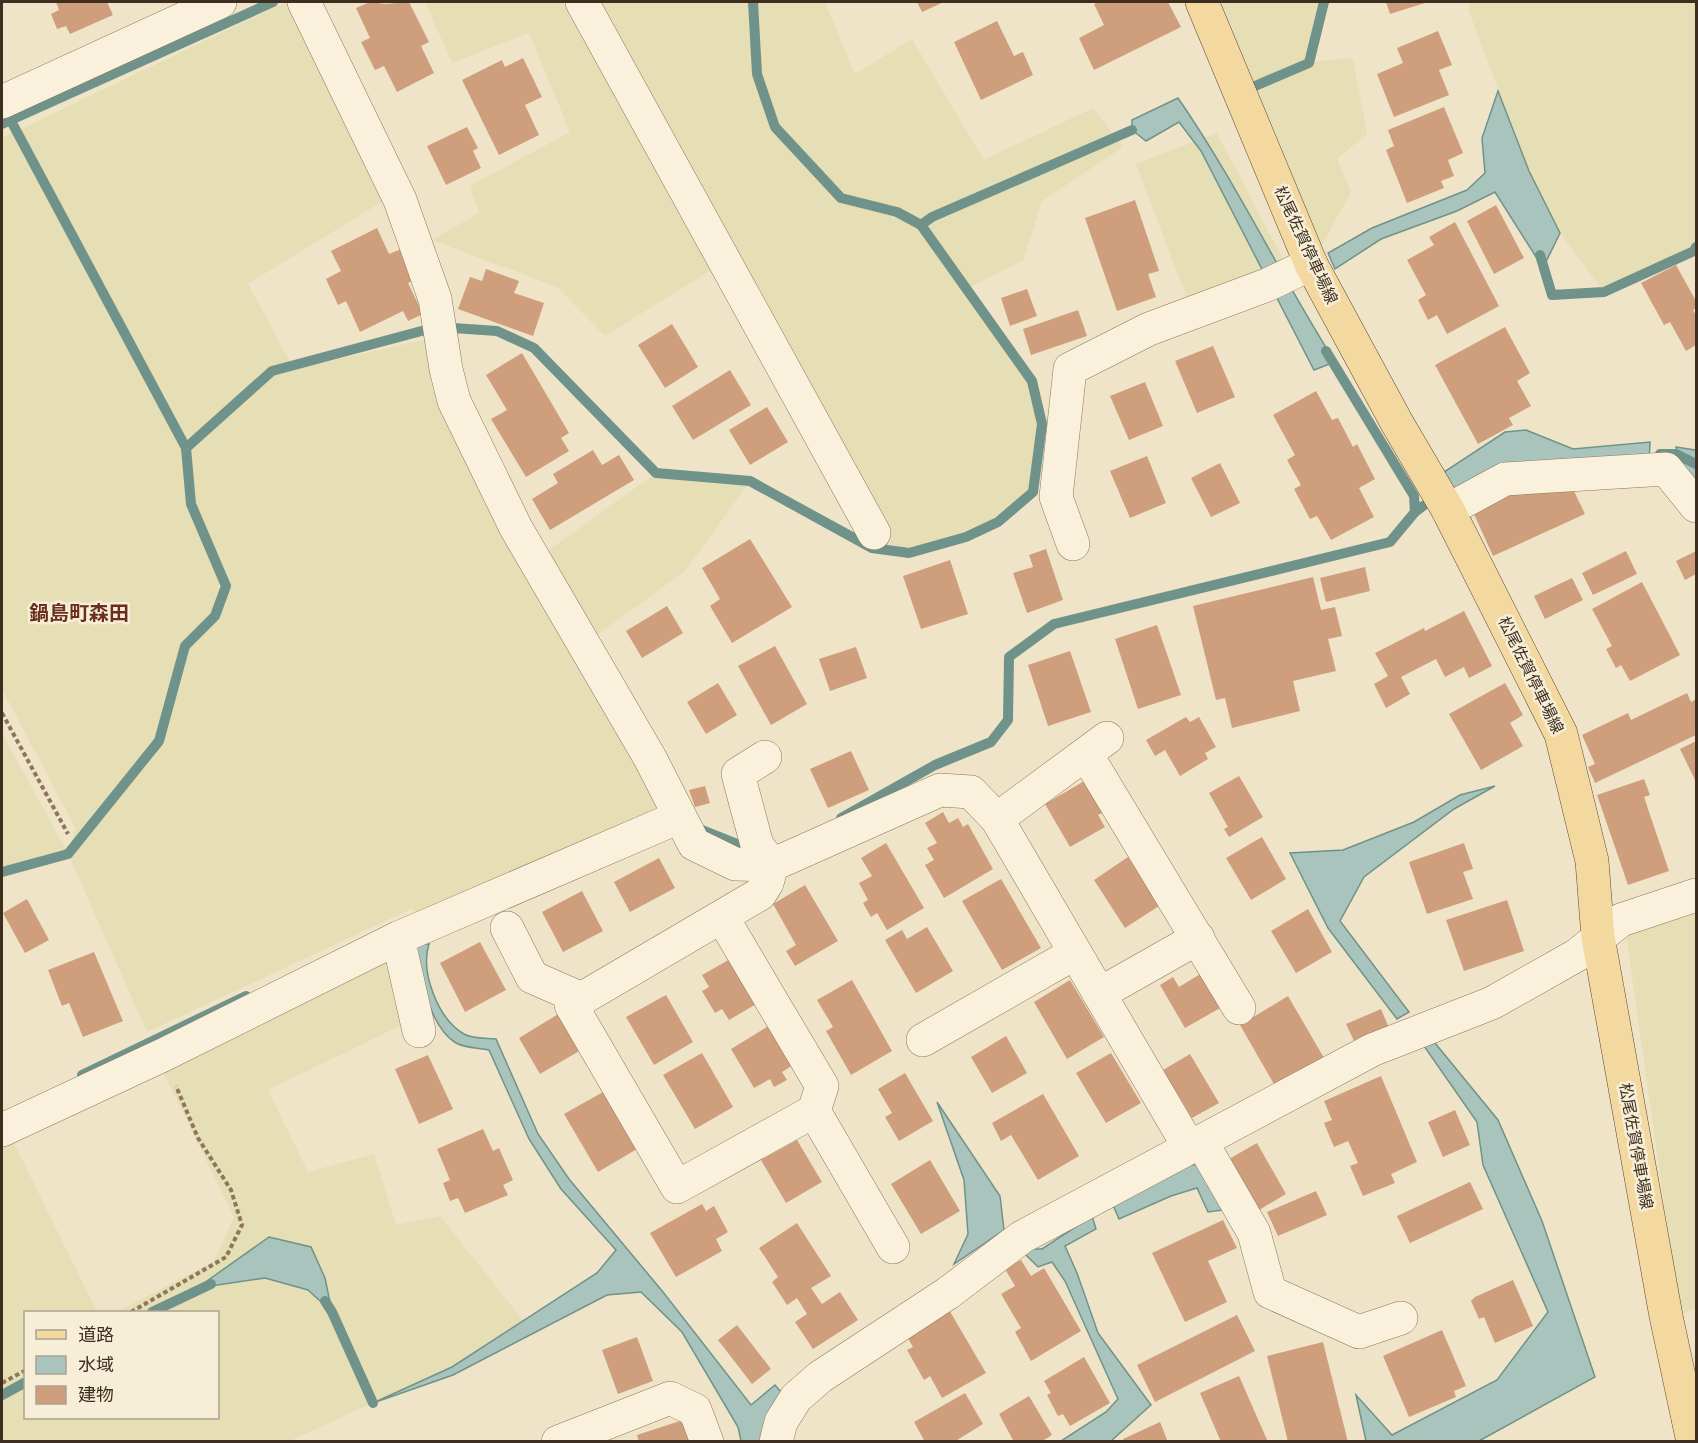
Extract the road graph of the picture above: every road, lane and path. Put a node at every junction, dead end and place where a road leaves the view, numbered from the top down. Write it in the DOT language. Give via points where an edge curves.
graph roads {
  1 [pos="220,2"];
  2 [pos="304,2"];
  3 [pos="582,2"];
  4 [pos="1202,2"];
  5 [pos="2,102"];
  6 [pos="1297,278"];
  7 [pos="1693,492"];
  8 [pos="1442,499"];
  9 [pos="874,534"];
  10 [pos="1073,544"];
  11 [pos="2,713"];
  12 [pos="1107,738"];
  13 [pos="765,758"];
  14 [pos="1095,768"];
  15 [pos="997,819"];
  16 [pos="687,831"];
  17 [pos="68,834"];
  18 [pos="764,855"];
  19 [pos="1696,895"];
  20 [pos="722,917"];
  21 [pos="507,928"];
  22 [pos="410,933"];
  23 [pos="1598,937"];
  24 [pos="1198,938"];
  25 [pos="1075,953"];
  26 [pos="1099,994"];
  27 [pos="582,999"];
  28 [pos="1239,1008"];
  29 [pos="418,1031"];
  30 [pos="923,1040"];
  31 [pos="163,1055"];
  32 [pos="814,1112"];
  33 [pos="2,1130"];
  34 [pos="1195,1144"];
  35 [pos="893,1247"];
  36 [pos="134,1311"];
  37 [pos="1401,1318"];
  38 [pos="24,1371"];
  39 [pos="2,1383"];
  40 [pos="558,1442"];
  41 [pos="706,1442"];
  42 [pos="776,1442"];
  43 [pos="1693,1442"];
  1 -- 5 [label="street"];
  2 -- 16 [label="street" via="400,200 435,299 454,401 516,528 650,758"];
  3 -- 9 [label="street"];
  4 -- 6 [label="main road, 松尾佐賀停車場線"];
  6 -- 8 [label="main road, 松尾佐賀停車場線"];
  6 -- 10 [label="street" via="1149,329 1070,369 1056,497"];
  7 -- 8 [label="street" via="1666,469 1505,479"];
  8 -- 23 [label="main road, 松尾佐賀停車場線" via="1561,734 1592,861"];
  11 -- 17 [label="path"];
  12 -- 15 [label="street"];
  13 -- 18 [label="street" via="738,774"];
  14 -- 24 [label="street"];
  15 -- 18 [label="street" via="971,792 940,790"];
  15 -- 25 [label="street"];
  16 -- 18 [label="street" via="735,864"];
  16 -- 22 [label="street"];
  18 -- 20 [label="street" via="767,883 760,894"];
  19 -- 23 [label="street" via="1621,920"];
  20 -- 27 [label="street"];
  20 -- 32 [label="street" via="822,1086"];
  21 -- 27 [label="street" via="532,977"];
  22 -- 29 [label="street"];
  22 -- 31 [label="street"];
  23 -- 34 [label="street" via="1577,955 1492,1003 1372,1050"];
  23 -- 43 [label="main road, 松尾佐賀停車場線" via="1666,1316"];
  24 -- 26 [label="street"];
  24 -- 28 [label="street"];
  25 -- 26 [label="street"];
  25 -- 30 [label="street"];
  26 -- 34 [label="street"];
  27 -- 32 [label="street" via="571,1005 677,1187"];
  31 -- 33 [label="street"];
  31 -- 36 [label="path" via="198,1138 231,1190 242,1225 226,1257"];
  32 -- 35 [label="street"];
  34 -- 37 [label="street" via="1254,1233 1270,1292 1359,1332"];
  34 -- 42 [label="street" via="1015,1243 948,1293 820,1377 796,1398 781,1422"];
  38 -- 39 [label="path"];
  40 -- 41 [label="street" via="670,1398 695,1410"];
}
